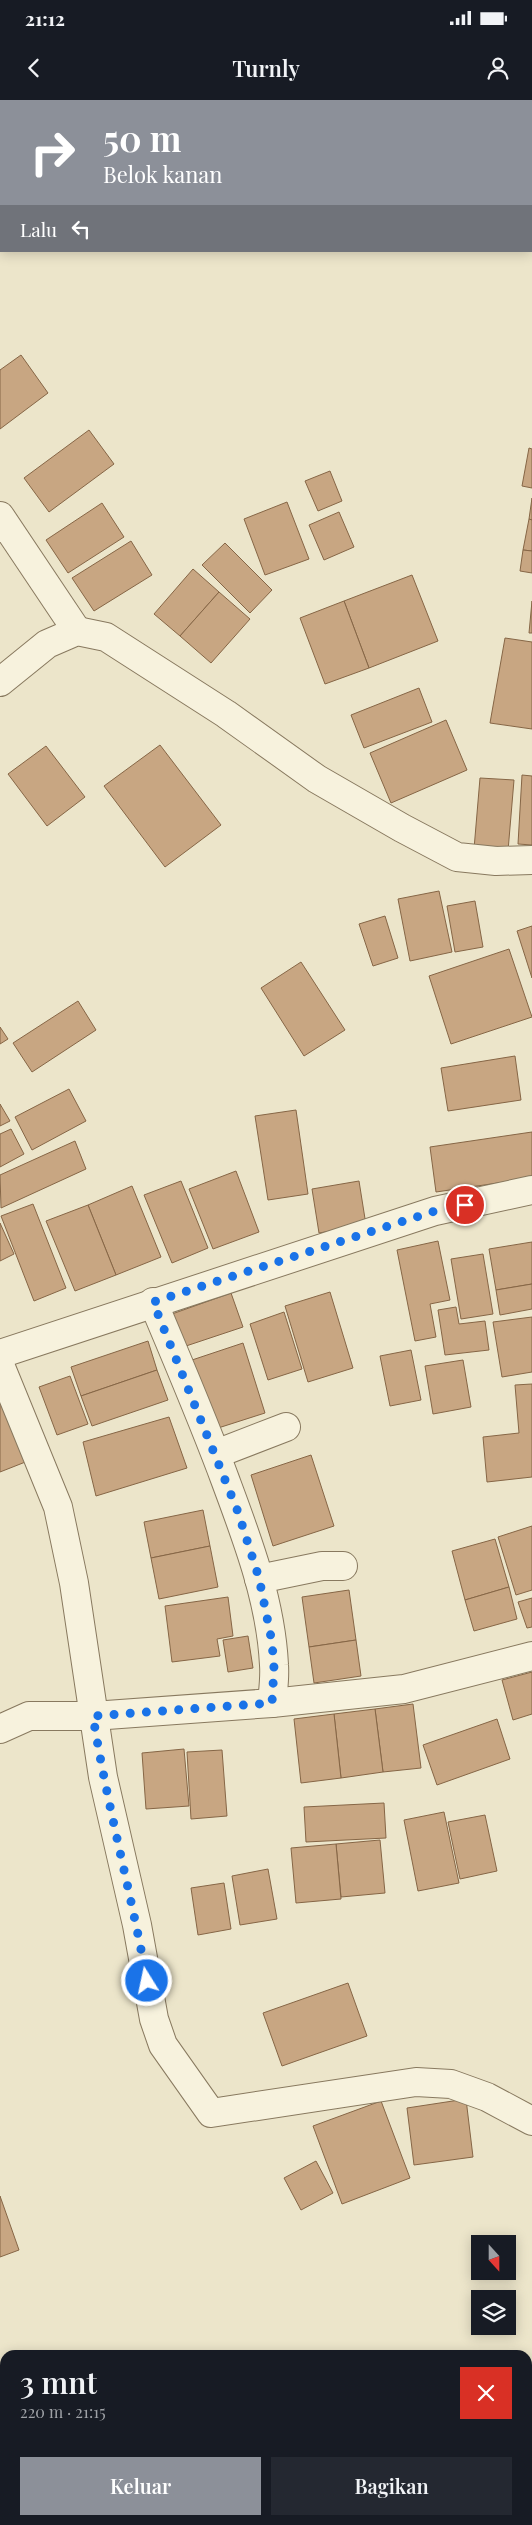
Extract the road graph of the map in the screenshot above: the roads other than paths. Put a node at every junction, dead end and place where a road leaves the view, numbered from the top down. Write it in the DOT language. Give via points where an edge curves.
graph roads {
  1 [pos="0,516"];
  2 [pos="77,631"];
  3 [pos="0,682"];
  4 [pos="532,860"];
  5 [pos="532,1190"];
  6 [pos="153,1302"];
  7 [pos="0,1354"];
  8 [pos="0,1365"];
  9 [pos="286,1428"];
  10 [pos="216,1454"];
  11 [pos="343,1566"];
  12 [pos="259,1578"];
  13 [pos="532,1656"];
  14 [pos="272,1703"];
  15 [pos="93,1716"];
  16 [pos="0,1729"];
  17 [pos="532,2122"];
  1 -- 2 [label="street"];
  2 -- 3 [label="street" via="47,644"];
  2 -- 4 [label="street" via="106,637 226,714 317,779 457,857"];
  5 -- 6 [label="street" via="435,1211"];
  6 -- 7 [label="street"];
  6 -- 10 [label="street"];
  8 -- 15 [label="street" via="58,1507 74,1583"];
  9 -- 10 [label="street"];
  10 -- 12 [label="street"];
  11 -- 12 [label="street" via="322,1566"];
  12 -- 14 [label="street" via="272,1642"];
  13 -- 14 [label="street" via="404,1688"];
  14 -- 15 [label="street"];
  15 -- 16 [label="street" via="29,1716"];
  15 -- 17 [label="street" via="154,2019 163,2045 211,2113 416,2082 451,2084 487,2097"];
}
